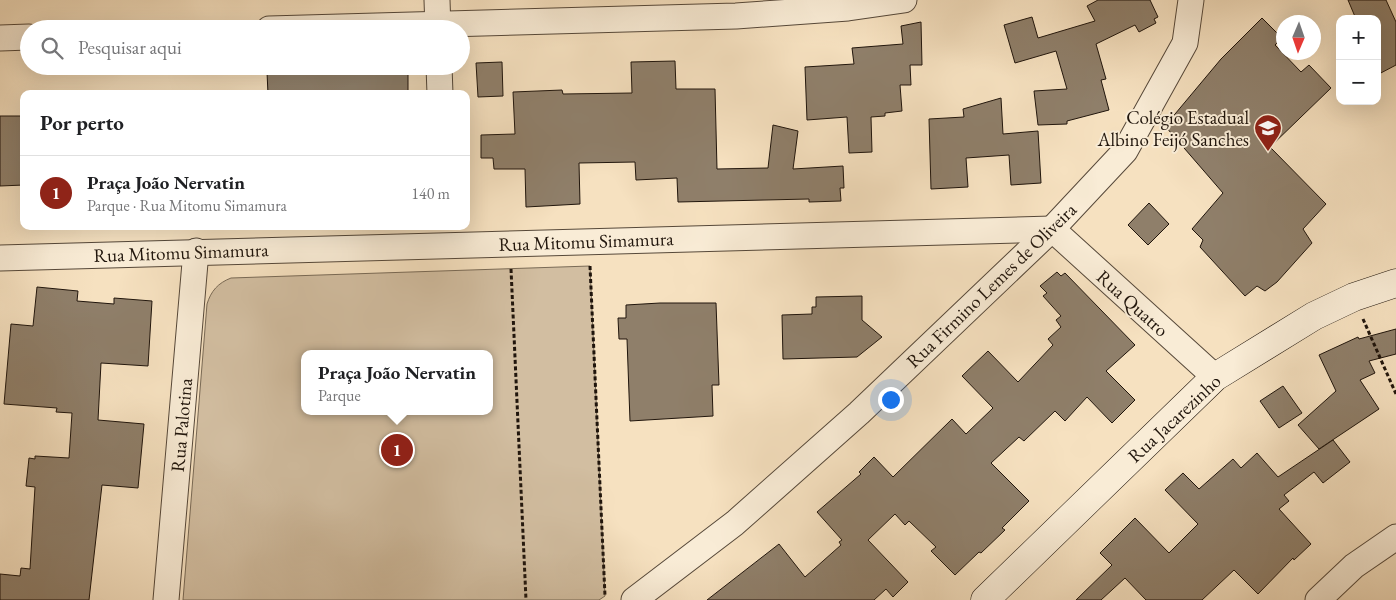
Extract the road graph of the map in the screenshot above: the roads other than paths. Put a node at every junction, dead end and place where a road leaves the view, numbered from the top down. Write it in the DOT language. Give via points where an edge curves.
graph roads {
  1 [pos="904,0"];
  2 [pos="1191,0"];
  3 [pos="437,17"];
  4 [pos="395,20"];
  5 [pos="20,37"];
  6 [pos="0,38"];
  7 [pos="439,75"];
  8 [pos="440,90"];
  9 [pos="1052,229"];
  10 [pos="444,236"];
  11 [pos="196,251"];
  12 [pos="0,258"];
  13 [pos="1396,283"];
  14 [pos="1214,377"];
  15 [pos="1396,537"];
  16 [pos="166,600"];
  17 [pos="634,600"];
  18 [pos="986,600"];
  19 [pos="1318,600"];
  1 -- 3 [label="street" via="806,12 736,16"];
  2 -- 9 [label="street, Rua Firmino Lemes de Oliveira" via="1185,43 1125,151"];
  3 -- 4 [label="street"];
  5 -- 6 [label="street"];
  7 -- 8 [label="street"];
  9 -- 10 [label="street, Rua Mitomu Simamura"];
  9 -- 14 [label="street, Rua Quatro"];
  9 -- 17 [label="street, Rua Firmino Lemes de Oliveira" via="808,460 709,544"];
  10 -- 11 [label="street, Rua Mitomu Simamura"];
  11 -- 12 [label="street, Rua Mitomu Simamura"];
  11 -- 16 [label="street, Rua Palotina"];
  13 -- 14 [label="street, Rua Jacarezinho" via="1354,297 1314,316"];
  14 -- 18 [label="street, Rua Jacarezinho"];
  15 -- 19 [label="street" via="1354,566"];
}
